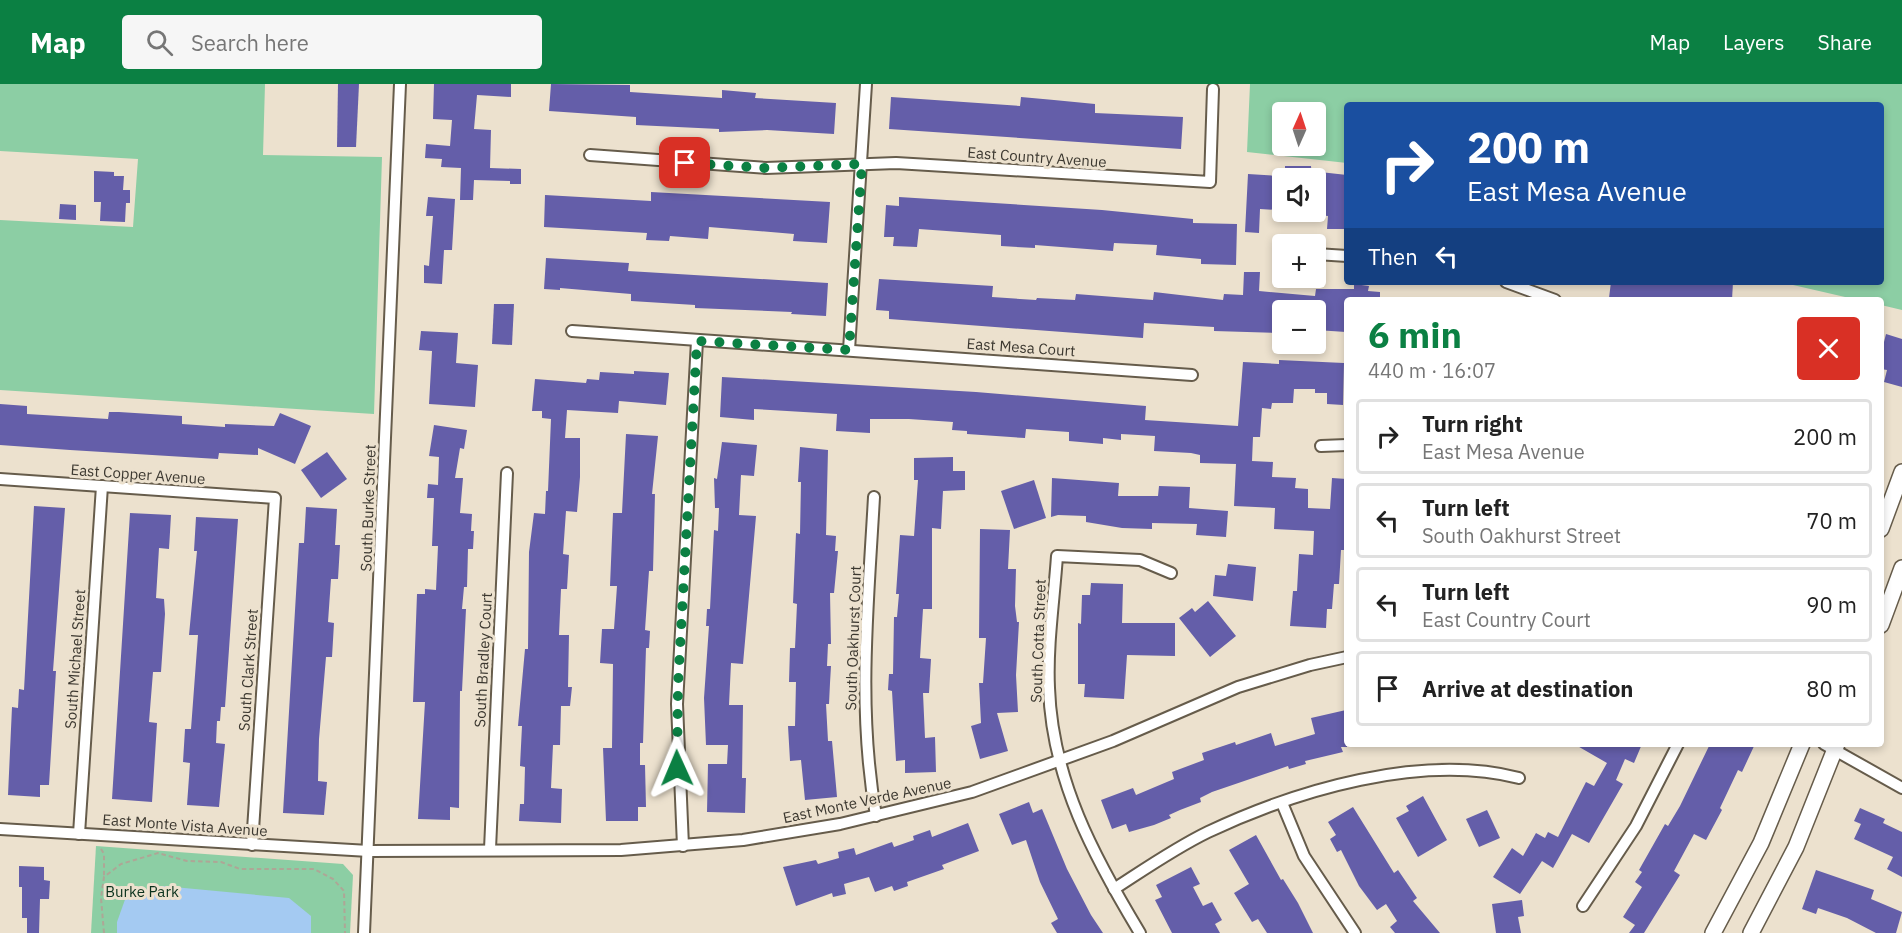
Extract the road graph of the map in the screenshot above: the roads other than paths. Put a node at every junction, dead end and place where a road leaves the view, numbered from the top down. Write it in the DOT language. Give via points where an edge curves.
graph roads {
  1 [pos="400,84"];
  2 [pos="866,84"];
  3 [pos="1213,89"];
  4 [pos="590,155"];
  5 [pos="862,164"];
  6 [pos="1326,255"];
  7 [pos="1344,256"];
  8 [pos="1514,285"];
  9 [pos="1547,297"];
  10 [pos="572,331"];
  11 [pos="697,341"];
  12 [pos="849,350"];
  13 [pos="1192,375"];
  14 [pos="1344,445"];
  15 [pos="1321,446"];
  16 [pos="507,472"];
  17 [pos="1902,472"];
  18 [pos="0,479"];
  19 [pos="102,486"];
  20 [pos="874,497"];
  21 [pos="275,498"];
  22 [pos="1884,521"];
  23 [pos="1902,568"];
  24 [pos="1171,573"];
  25 [pos="1884,617"];
  26 [pos="1344,658"];
  27 [pos="1676,747"];
  28 [pos="1801,747"];
  29 [pos="1831,747"];
  30 [pos="1835,747"];
  31 [pos="1058,762"];
  32 [pos="1519,778"];
  33 [pos="1902,788"];
  34 [pos="1282,803"];
  35 [pos="876,816"];
  36 [pos="0,829"];
  37 [pos="79,834"];
  38 [pos="252,844"];
  39 [pos="683,846"];
  40 [pos="490,849"];
  41 [pos="369,851"];
  42 [pos="1114,889"];
  43 [pos="1583,906"];
  44 [pos="364,933"];
  45 [pos="1140,933"];
  46 [pos="1355,933"];
  47 [pos="1713,933"];
  48 [pos="1752,933"];
  1 -- 41 [label="street, South Burke Street"];
  2 -- 5 [label="street"];
  3 -- 5 [label="street, East Country Avenue" via="1210,183"];
  4 -- 5 [label="street, East Country Avenue" via="766,168"];
  5 -- 12 [label="street"];
  6 -- 7 [label="street"];
  8 -- 9 [label="street"];
  10 -- 11 [label="street"];
  11 -- 12 [label="street, East Mesa Court"];
  11 -- 39 [label="street" via="677,704"];
  12 -- 13 [label="street, East Mesa Court"];
  14 -- 15 [label="street"];
  16 -- 40 [label="street, South Bradley Court"];
  17 -- 22 [label="main road"];
  18 -- 19 [label="street, East Copper Avenue"];
  19 -- 21 [label="street, East Copper Avenue"];
  19 -- 37 [label="street, South Michael Street"];
  20 -- 35 [label="street, South Oakhurst Court" via="863,687 868,768"];
  21 -- 38 [label="street, South Clark Street"];
  23 -- 25 [label="main road"];
  24 -- 31 [label="street, South Cotta Street" via="1140,560 1057,556 1048,687"];
  26 -- 31 [label="street, East Monte Verde Avenue" via="1238,687"];
  27 -- 43 [label="street" via="1641,817"];
  28 -- 47 [label="main road" via="1761,843"];
  29 -- 48 [label="main road" via="1796,847"];
  30 -- 33 [label="street"];
  31 -- 35 [label="street, East Monte Verde Avenue" via="972,792"];
  31 -- 42 [label="street, South Cotta Street" via="1081,824"];
  32 -- 34 [label="street" via="1475,770 1414,772 1342,785"];
  34 -- 42 [label="street" via="1188,843"];
  34 -- 46 [label="street" via="1304,856"];
  35 -- 39 [label="street, East Monte Verde Avenue" via="798,832"];
  36 -- 37 [label="street, East Monte Vista Avenue"];
  37 -- 38 [label="street, East Monte Vista Avenue"];
  38 -- 41 [label="street, East Monte Vista Avenue"];
  39 -- 40 [label="street, East Monte Verde Avenue" via="621,850"];
  40 -- 41 [label="street, East Monte Verde Avenue"];
  41 -- 44 [label="street, South Burke Street"];
  42 -- 45 [label="street, South Cotta Street"];
}
